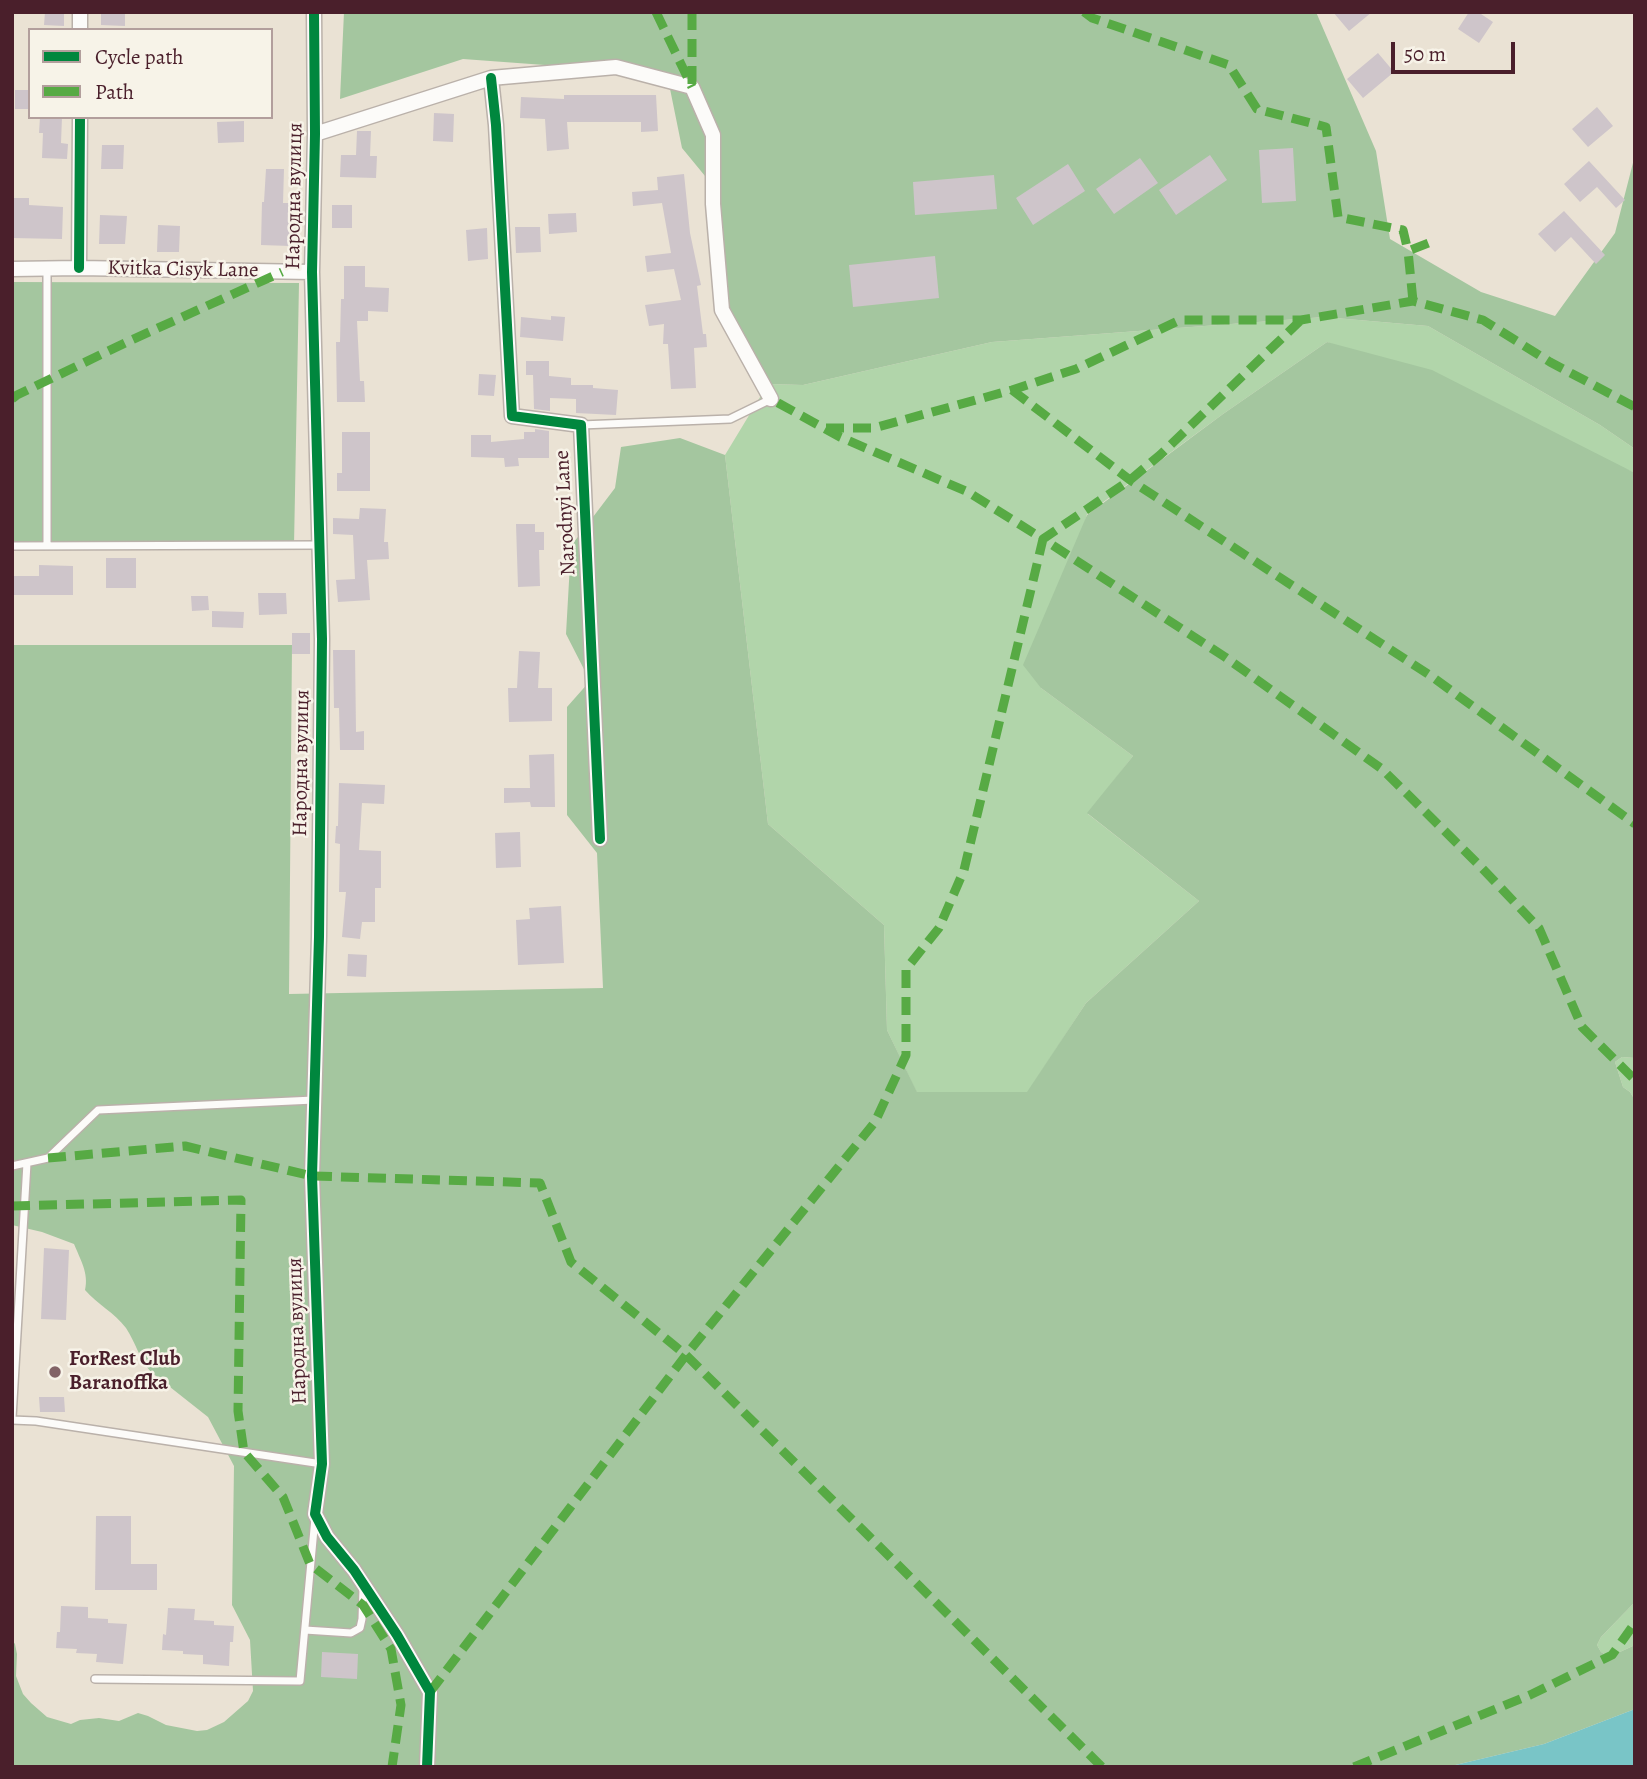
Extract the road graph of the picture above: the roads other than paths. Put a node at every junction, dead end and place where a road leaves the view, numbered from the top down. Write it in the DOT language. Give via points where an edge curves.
graph roads {
  1 [pos="314,12"];
  2 [pos="491,79"];
  3 [pos="80,119"];
  4 [pos="315,134"];
  5 [pos="47,268"];
  6 [pos="79,268"];
  7 [pos="12,269"];
  8 [pos="313,272"];
  9 [pos="771,399"];
  10 [pos="581,425"];
  11 [pos="320,545"];
  12 [pos="12,546"];
  13 [pos="47,546"];
  14 [pos="600,839"];
  15 [pos="314,1100"];
  16 [pos="27,1163"];
  17 [pos="12,1166"];
  18 [pos="12,1419"];
  19 [pos="322,1464"];
  20 [pos="315,1514"];
  21 [pos="363,1585"];
  22 [pos="304,1630"];
  23 [pos="95,1679"];
  24 [pos="427,1767"];
  1 -- 4 [label="street, Народна вулиця"];
  2 -- 4 [label="street"];
  2 -- 9 [label="street" via="616,67 692,87 713,135 713,204 722,310"];
  2 -- 10 [label="street, Narodnyi Lane" via="512,416"];
  3 -- 6 [label="street"];
  4 -- 8 [label="street, Народна вулиця"];
  5 -- 6 [label="street, Kvitka Cisyk Lane"];
  5 -- 7 [label="street, Kvitka Cisyk Lane"];
  5 -- 13 [label="lane"];
  6 -- 8 [label="street, Kvitka Cisyk Lane"];
  8 -- 11 [label="street, Народна вулиця"];
  9 -- 10 [label="lane" via="730,419"];
  10 -- 14 [label="street, Narodnyi Lane"];
  11 -- 13 [label="lane"];
  11 -- 15 [label="street, Народна вулиця" via="323,639"];
  12 -- 13 [label="lane"];
  15 -- 16 [label="lane" via="98,1110 48,1158"];
  15 -- 19 [label="street, Народна вулиця" via="312,1176"];
  16 -- 17 [label="lane"];
  16 -- 18 [label="lane"];
  18 -- 19 [label="lane"];
  19 -- 20 [label="street, Народна вулиця"];
  20 -- 21 [label="street"];
  20 -- 22 [label="lane"];
  21 -- 22 [label="lane" via="360,1628 351,1633"];
  21 -- 24 [label="street" via="430,1692"];
  22 -- 23 [label="lane" via="300,1681"];
}
